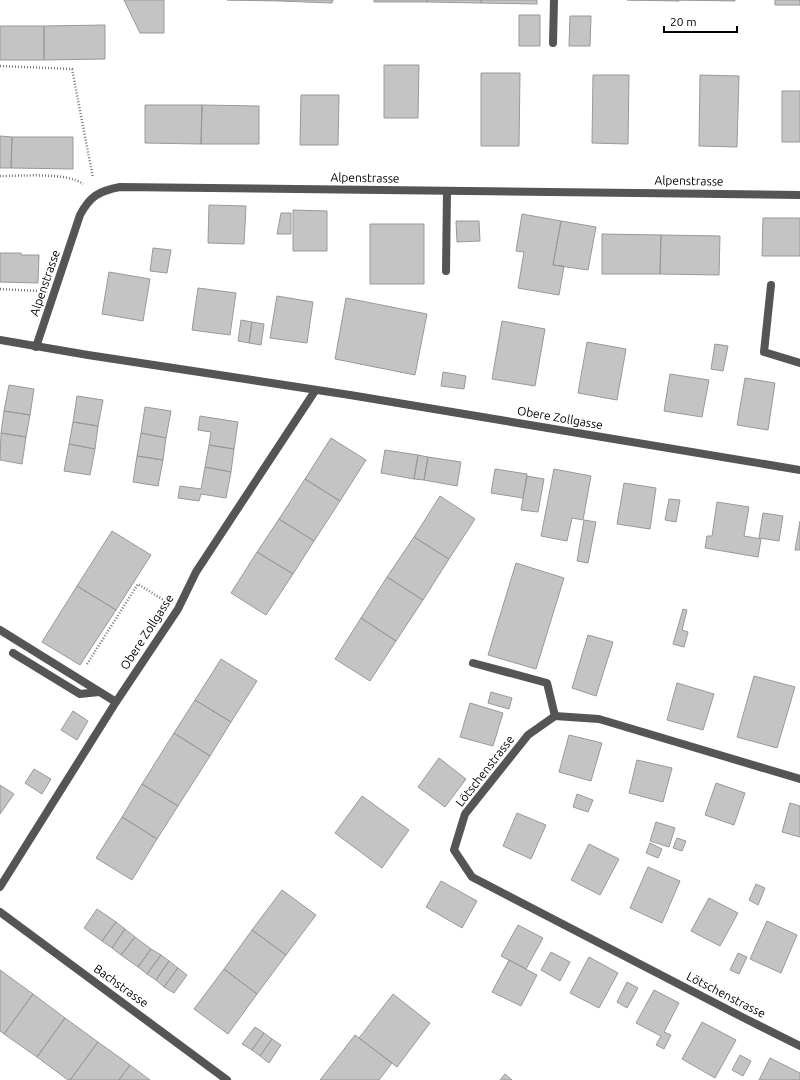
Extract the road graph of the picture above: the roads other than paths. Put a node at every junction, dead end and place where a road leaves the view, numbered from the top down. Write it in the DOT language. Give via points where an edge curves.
graph roads {
  1 [pos="554,0"];
  2 [pos="553,43"];
  3 [pos="448,191"];
  4 [pos="800,195"];
  5 [pos="446,271"];
  6 [pos="771,285"];
  7 [pos="0,340"];
  8 [pos="36,347"];
  9 [pos="800,363"];
  10 [pos="316,390"];
  11 [pos="800,470"];
  12 [pos="0,630"];
  13 [pos="13,653"];
  14 [pos="473,663"];
  15 [pos="100,692"];
  16 [pos="116,702"];
  17 [pos="555,716"];
  18 [pos="800,779"];
  19 [pos="0,887"];
  20 [pos="0,912"];
  21 [pos="800,1046"];
  22 [pos="227,1080"];
  1 -- 2 [label="street"];
  3 -- 4 [label="street, Alpenstrasse"];
  3 -- 5 [label="street"];
  3 -- 8 [label="street, Alpenstrasse" via="120,187 108,189 96,194 80,215"];
  6 -- 9 [label="street" via="764,352"];
  7 -- 8 [label="street, Obere Zollgasse"];
  8 -- 10 [label="street, Obere Zollgasse"];
  10 -- 11 [label="street, Obere Zollgasse"];
  10 -- 16 [label="street, Obere Zollgasse" via="196,572 178,609"];
  12 -- 15 [label="street"];
  13 -- 15 [label="street" via="80,694"];
  14 -- 17 [label="street" via="547,683"];
  15 -- 16 [label="street"];
  16 -- 19 [label="street, Obere Zollgasse"];
  17 -- 18 [label="street" via="599,719"];
  17 -- 21 [label="street, Lötschenstrasse" via="528,735 466,814 454,850 472,877"];
  20 -- 22 [label="street, Bachstrasse"];
}
